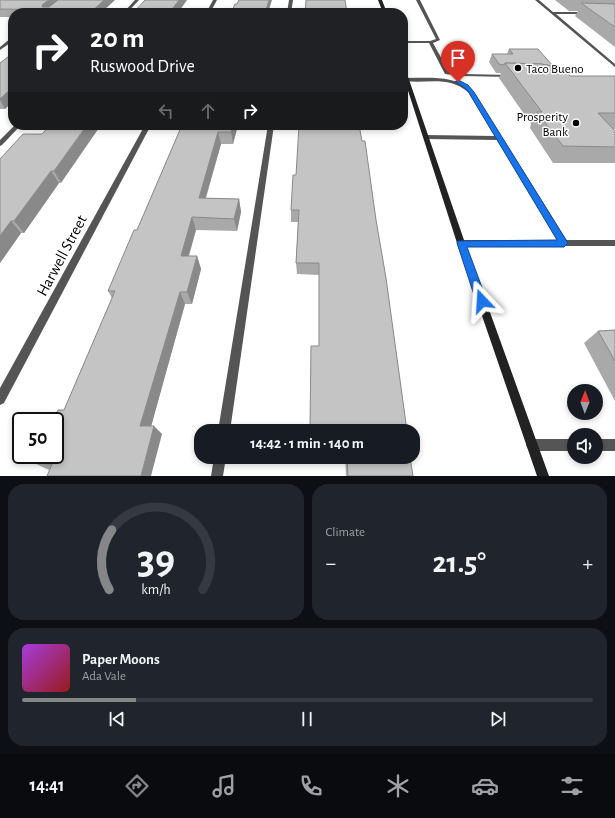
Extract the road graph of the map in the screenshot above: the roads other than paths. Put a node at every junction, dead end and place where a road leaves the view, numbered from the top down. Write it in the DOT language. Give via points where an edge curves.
graph roads {
  1 [pos="137,0"];
  2 [pos="418,0"];
  3 [pos="537,0"];
  4 [pos="130,8"];
  5 [pos="553,13"];
  6 [pos="592,14"];
  7 [pos="408,42"];
  8 [pos="430,42"];
  9 [pos="615,66"];
  10 [pos="513,76"];
  11 [pos="408,80"];
  12 [pos="408,83"];
  13 [pos="13,130"];
  14 [pos="145,130"];
  15 [pos="270,130"];
  16 [pos="426,137"];
  17 [pos="499,138"];
  18 [pos="0,144"];
  19 [pos="461,243"];
  20 [pos="564,243"];
  21 [pos="615,243"];
  22 [pos="0,399"];
  23 [pos="225,424"];
  24 [pos="532,445"];
  25 [pos="567,445"];
  26 [pos="603,445"];
  27 [pos="615,445"];
  28 [pos="219,464"];
  29 [pos="217,476"];
  30 [pos="543,476"];
  1 -- 4 [label="street"];
  2 -- 8 [label="street" via="438,40"];
  3 -- 5 [label="street"];
  5 -- 6 [label="street"];
  5 -- 9 [label="street"];
  7 -- 8 [label="street"];
  8 -- 10 [label="street" via="447,74"];
  11 -- 17 [label="street" via="448,80 466,86"];
  12 -- 16 [label="main road"];
  13 -- 18 [label="street"];
  14 -- 22 [label="street, Harwell Street"];
  15 -- 23 [label="street"];
  16 -- 17 [label="street"];
  16 -- 19 [label="main road"];
  17 -- 20 [label="street"];
  19 -- 20 [label="street"];
  19 -- 24 [label="main road"];
  20 -- 21 [label="street"];
  24 -- 25 [label="street"];
  24 -- 30 [label="main road"];
  26 -- 27 [label="street"];
  28 -- 29 [label="street"];
}
